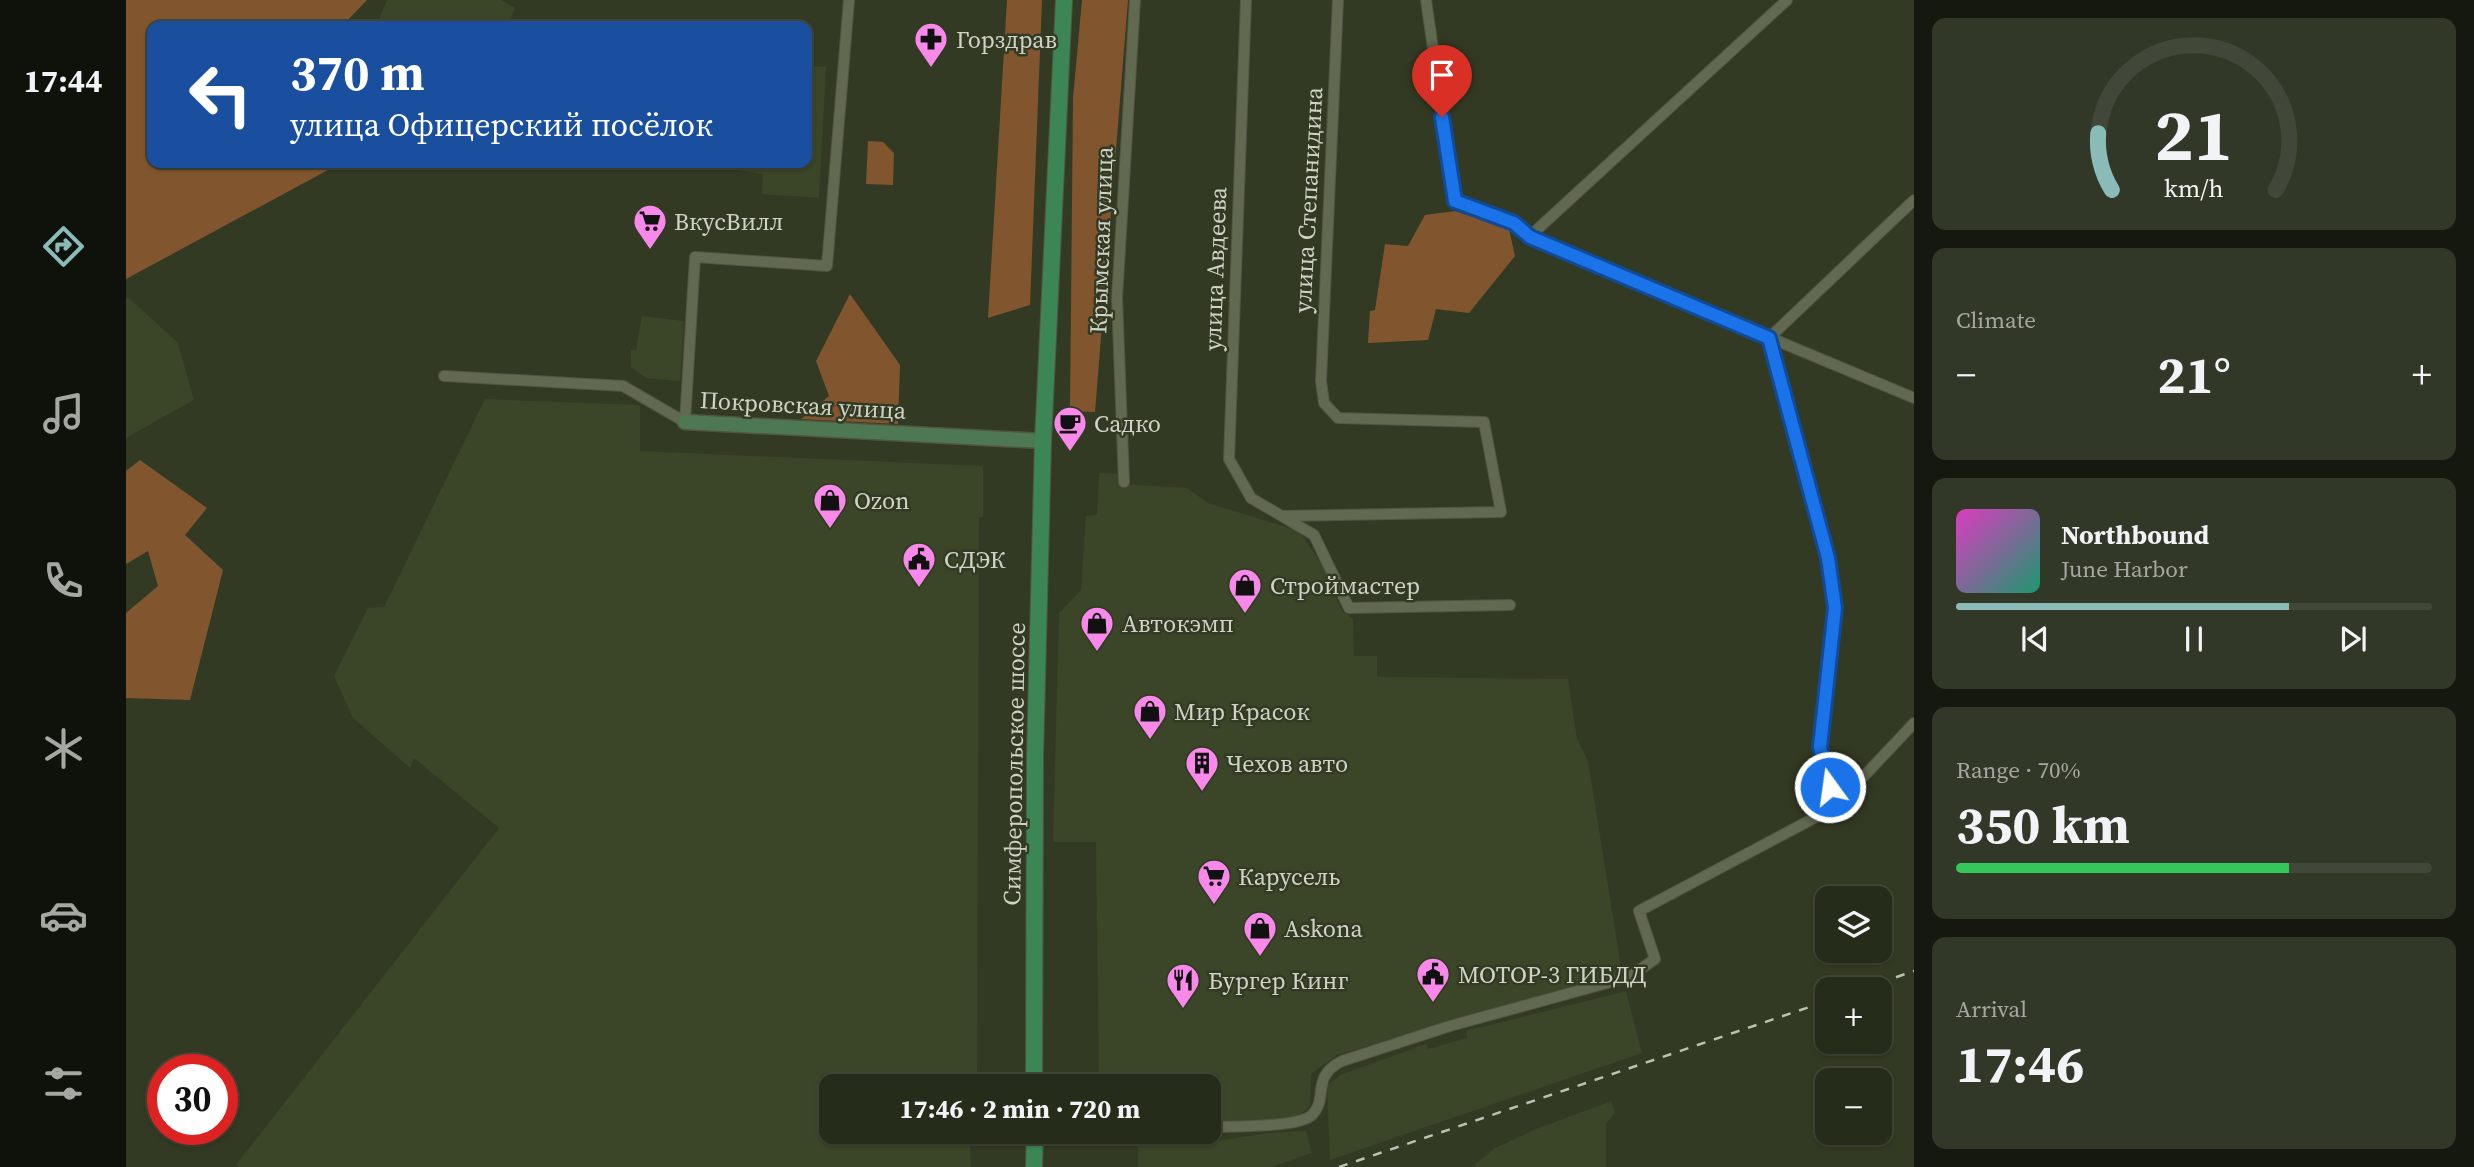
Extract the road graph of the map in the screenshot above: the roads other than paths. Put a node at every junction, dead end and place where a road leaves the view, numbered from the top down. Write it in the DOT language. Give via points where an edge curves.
graph roads {
  1 [pos="849,0"];
  2 [pos="1064,0"];
  3 [pos="1135,0"];
  4 [pos="1246,0"];
  5 [pos="1338,0"];
  6 [pos="1426,0"];
  7 [pos="1787,0"];
  8 [pos="1914,200"];
  9 [pos="1530,237"];
  10 [pos="1769,338"];
  11 [pos="444,376"];
  12 [pos="1914,398"];
  13 [pos="685,422"];
  14 [pos="1042,441"];
  15 [pos="1124,482"];
  16 [pos="1282,516"];
  17 [pos="1510,605"];
  18 [pos="1914,723"];
  19 [pos="1835,807"];
  20 [pos="1034,1074"];
  21 [pos="1221,1126"];
  22 [pos="1035,1144"];
  23 [pos="1034,1167"];
  1 -- 13 [label="street" via="827,266 695,257"];
  2 -- 14 [label="main road, Симферопольское шоссе"];
  3 -- 15 [label="street, Крымская улица" via="1117,298"];
  4 -- 16 [label="street, улица Авдеева" via="1229,459 1251,498"];
  5 -- 16 [label="street, улица Степанидина" via="1321,381 1324,402 1338,418 1484,422 1501,512"];
  6 -- 9 [label="street" via="1455,201 1514,223"];
  7 -- 9 [label="street"];
  8 -- 10 [label="street"];
  9 -- 10 [label="street"];
  10 -- 12 [label="street"];
  10 -- 19 [label="street" via="1828,558 1835,608 1820,747"];
  11 -- 13 [label="street, Покровская улица" via="623,386"];
  13 -- 14 [label="street, Покровская улица"];
  14 -- 20 [label="main road, Симферопольское шоссе"];
  16 -- 17 [label="street, улица Авдеева" via="1314,535 1349,608"];
  18 -- 19 [label="street"];
  19 -- 21 [label="street" via="1639,911 1655,959 1629,976 1342,1061 1324,1076 1312,1115 1296,1123"];
  22 -- 23 [label="main road"];
}
